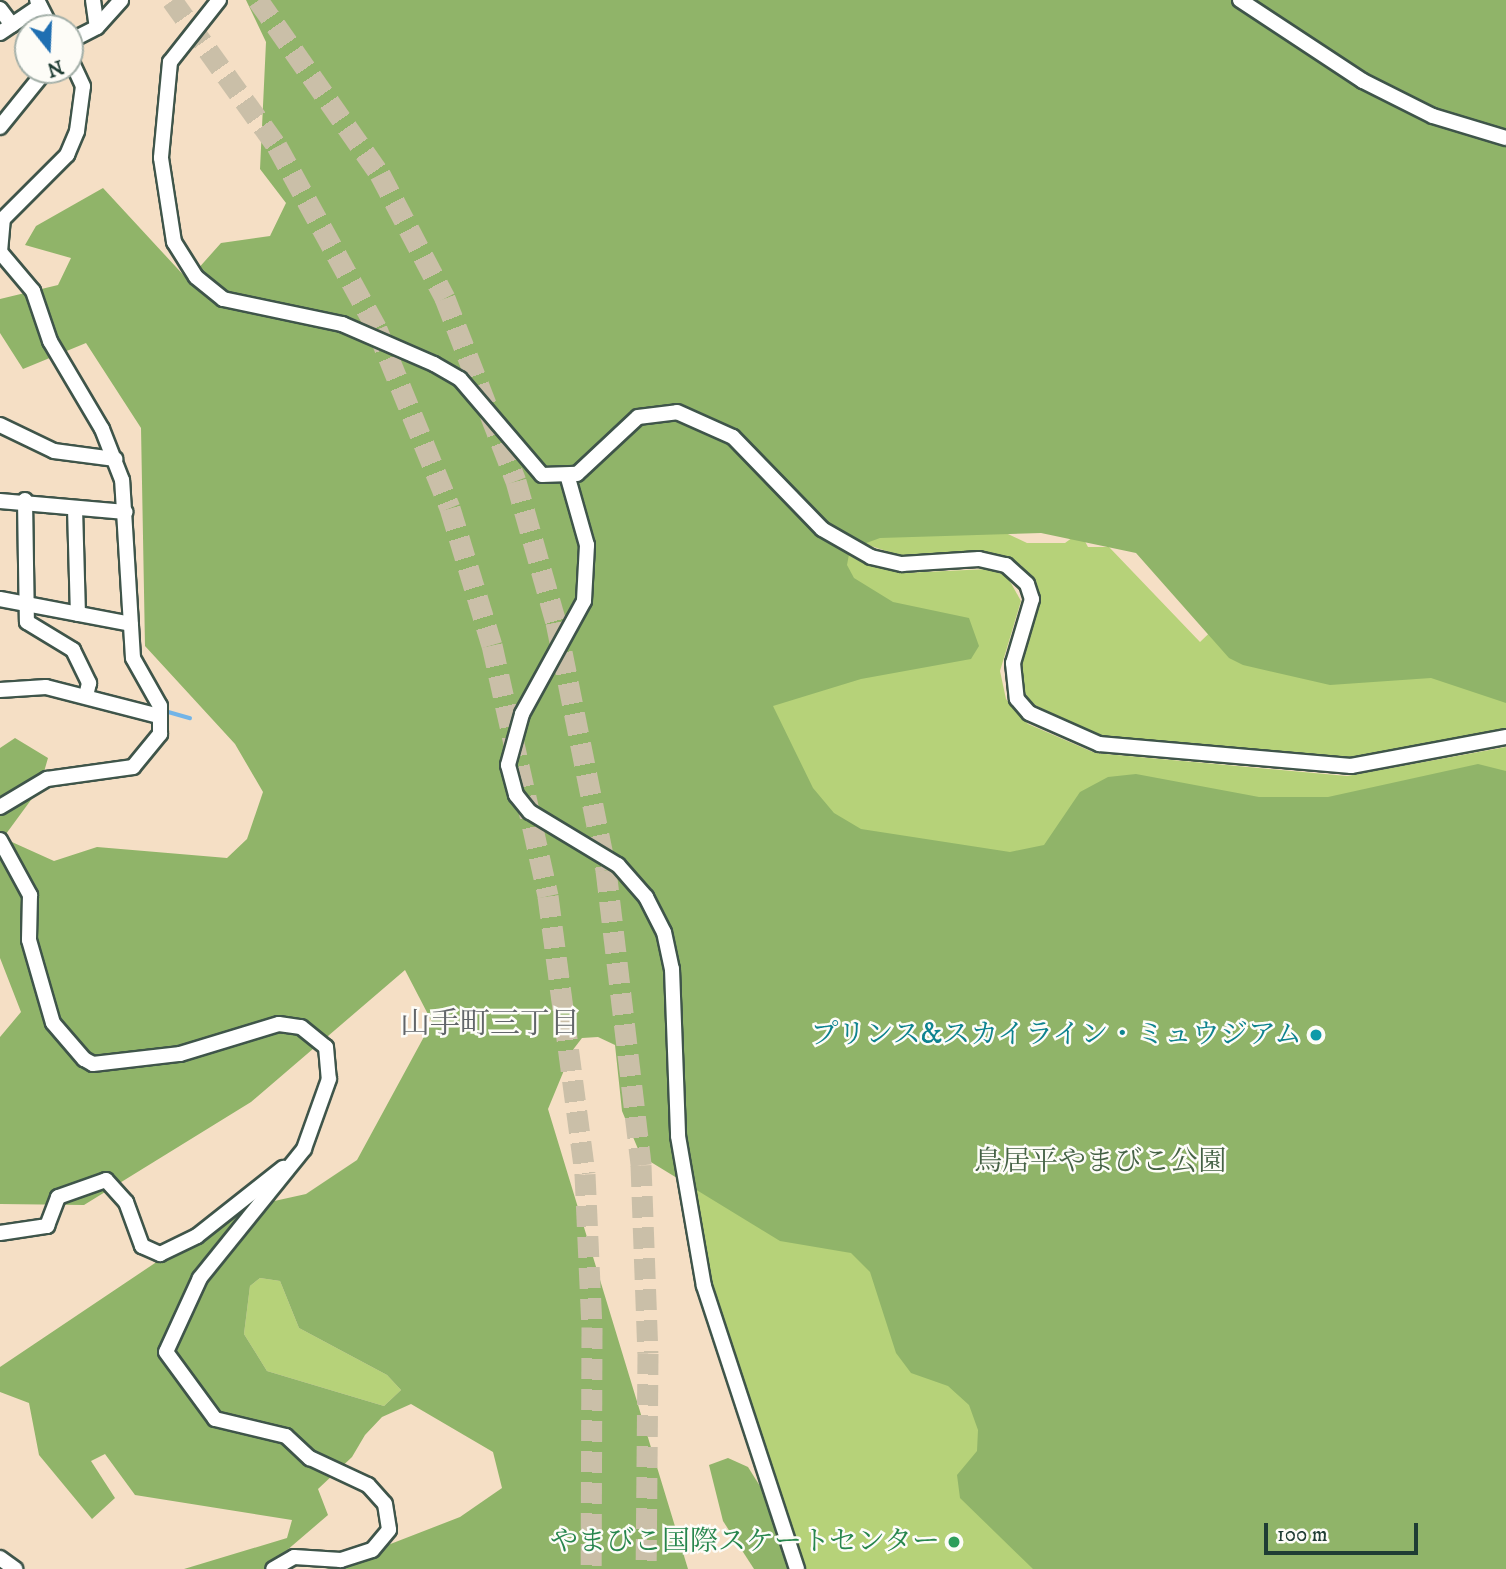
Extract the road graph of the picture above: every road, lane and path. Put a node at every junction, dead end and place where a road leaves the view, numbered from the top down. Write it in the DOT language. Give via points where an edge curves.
graph roads {
  1 [pos="93,0"];
  2 [pos="121,0"];
  3 [pos="219,0"];
  4 [pos="1240,0"];
  5 [pos="39,3"];
  6 [pos="0,9"];
  7 [pos="97,27"];
  8 [pos="6,29"];
  9 [pos="84,34"];
  10 [pos="35,84"];
  11 [pos="82,84"];
  12 [pos="0,127"];
  13 [pos="1506,138"];
  14 [pos="0,425"];
  15 [pos="115,459"];
  16 [pos="568,478"];
  17 [pos="25,500"];
  18 [pos="0,501"];
  19 [pos="75,508"];
  20 [pos="126,512"];
  21 [pos="0,599"];
  22 [pos="26,603"];
  23 [pos="78,614"];
  24 [pos="131,624"];
  25 [pos="0,690"];
  26 [pos="86,696"];
  27 [pos="159,716"];
  28 [pos="1506,737"];
  29 [pos="0,807"];
  30 [pos="0,840"];
  31 [pos="304,1149"];
  32 [pos="0,1233"];
  33 [pos="0,1559"];
  34 [pos="15,1569"];
  35 [pos="272,1569"];
  36 [pos="797,1569"];
  1 -- 7 [label="street"];
  2 -- 7 [label="street"];
  3 -- 16 [label="street" via="174,53 165,82 164,204 174,242 191,271 230,302 342,324 434,364 460,379 528,466"];
  4 -- 13 [label="street" via="1363,81 1433,116"];
  5 -- 8 [label="street"];
  6 -- 8 [label="street"];
  7 -- 9 [label="street"];
  10 -- 12 [label="street"];
  11 -- 15 [label="street" via="77,131 67,155 3,219 0,252 33,291 50,341"];
  14 -- 15 [label="street" via="54,451"];
  15 -- 20 [label="street"];
  16 -- 28 [label="street" via="638,417 677,412 733,437 822,529 870,557 902,565 979,559 1006,565 1027,584 1032,599 1013,663 1017,699 1029,713 1099,744 1351,766"];
  16 -- 36 [label="street" via="586,545 584,601 523,714 508,765 516,795 530,812 618,864 646,897 664,932 672,969 678,1136 704,1286"];
  17 -- 18 [label="street"];
  17 -- 19 [label="street"];
  17 -- 22 [label="street"];
  19 -- 20 [label="street"];
  19 -- 23 [label="street"];
  20 -- 24 [label="street"];
  21 -- 22 [label="street"];
  22 -- 23 [label="street"];
  22 -- 26 [label="street" via="32,629 73,650 89,683"];
  23 -- 24 [label="street"];
  24 -- 27 [label="street" via="133,658"];
  25 -- 26 [label="street" via="46,687"];
  26 -- 27 [label="street"];
  27 -- 29 [label="street" via="154,748 132,767 47,779"];
  30 -- 31 [label="street" via="26,886 29,940 54,1023 67,1044 93,1064 180,1054 279,1024 302,1027 316,1034 330,1060 320,1112"];
  31 -- 32 [label="street" via="197,1236 160,1254 142,1246 126,1202 106,1180 58,1197 47,1226"];
  31 -- 35 [label="street" via="200,1278 166,1352 215,1419 286,1436 310,1458 368,1485 385,1504 389,1530 372,1550 341,1560 294,1557"];
  33 -- 34 [label="street"];
}
